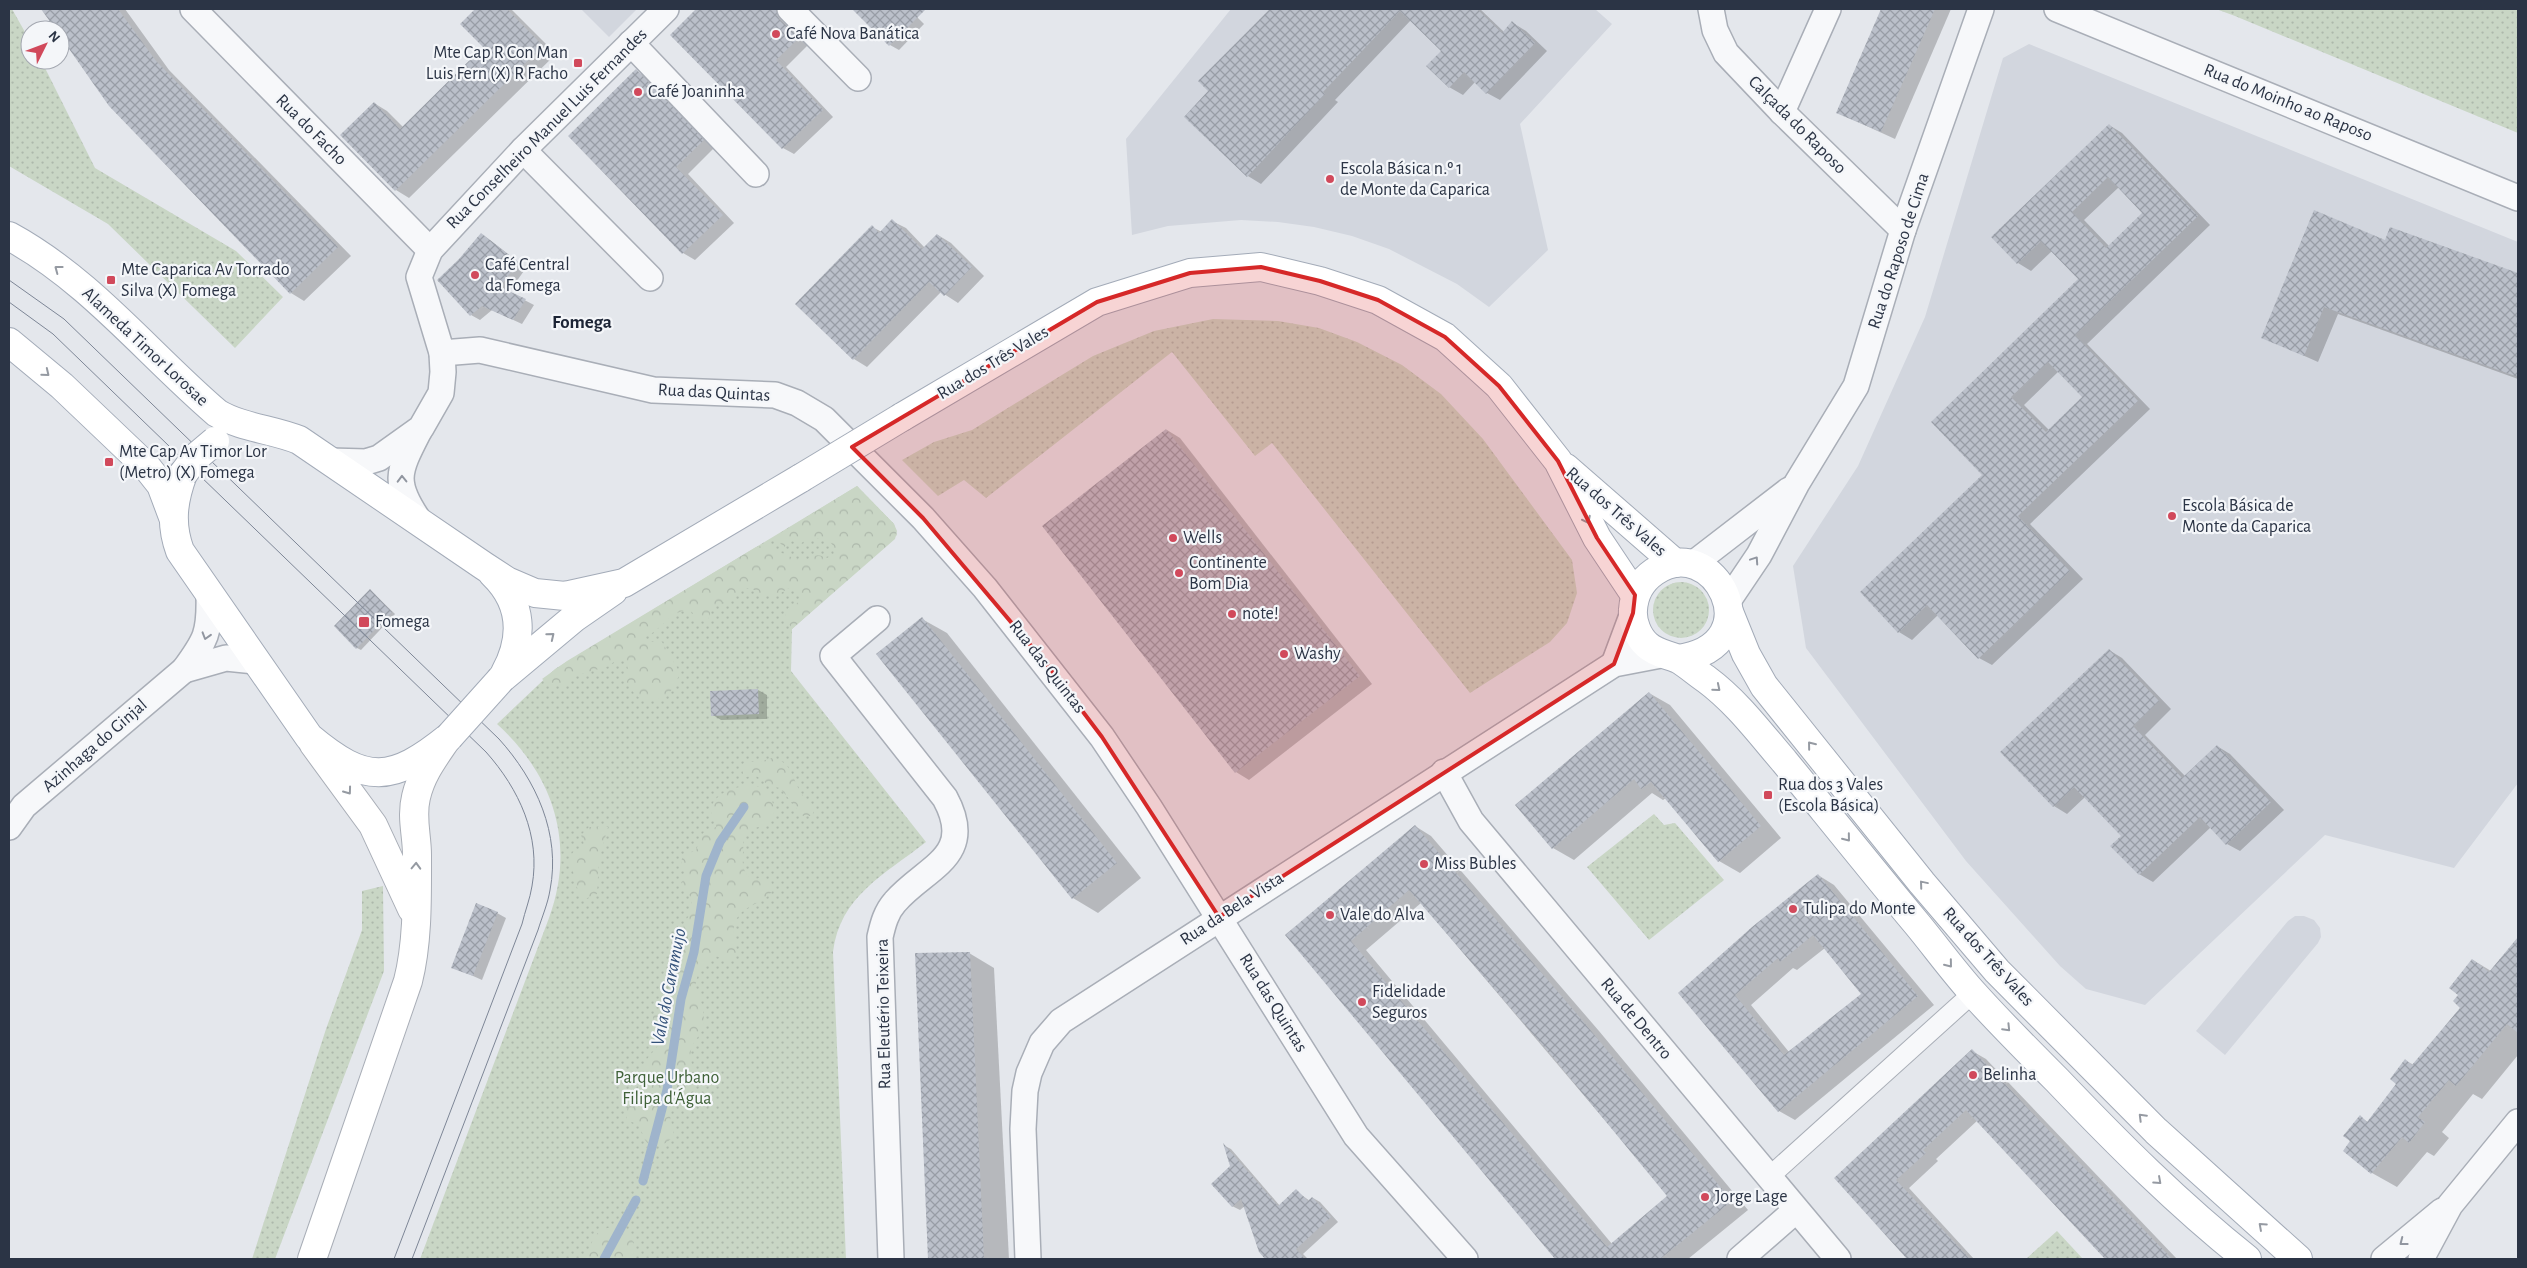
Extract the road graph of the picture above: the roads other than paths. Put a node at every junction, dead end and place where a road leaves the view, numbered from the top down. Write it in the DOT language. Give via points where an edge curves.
graph roads {
  1 [pos="666,9"];
  2 [pos="790,9"];
  3 [pos="1711,9"];
  4 [pos="1828,9"];
  5 [pos="1981,9"];
  6 [pos="2057,9"];
  7 [pos="197,10"];
  8 [pos="631,44"];
  9 [pos="858,78"];
  10 [pos="1782,112"];
  11 [pos="523,150"];
  12 [pos="756,174"];
  13 [pos="2518,198"];
  14 [pos="1903,230"];
  15 [pos="9,236"];
  16 [pos="430,250"];
  17 [pos="650,278"];
  18 [pos="9,342"];
  19 [pos="442,352"];
  20 [pos="420,428"];
  21 [pos="262,429"];
  22 [pos="330,461"];
  23 [pos="1558,461"];
  24 [pos="1797,483"];
  25 [pos="173,518"];
  26 [pos="420,522"];
  27 [pos="1684,564"];
  28 [pos="484,566"];
  29 [pos="624,583"];
  30 [pos="209,596"];
  31 [pos="1634,604"];
  32 [pos="1728,606"];
  33 [pos="877,619"];
  34 [pos="1670,657"];
  35 [pos="255,662"];
  36 [pos="1614,664"];
  37 [pos="184,670"];
  38 [pos="501,680"];
  39 [pos="309,737"];
  40 [pos="449,737"];
  41 [pos="1444,772"];
  42 [pos="9,827"];
  43 [pos="415,914"];
  44 [pos="1219,917"];
  45 [pos="1973,993"];
  46 [pos="2518,1122"];
  47 [pos="1768,1178"];
  48 [pos="2450,1205"];
  49 [pos="1795,1211"];
  50 [pos="312,1259"];
  51 [pos="891,1259"];
  52 [pos="1028,1259"];
  53 [pos="1465,1259"];
  54 [pos="1740,1259"];
  55 [pos="1838,1259"];
  56 [pos="2247,1259"];
  57 [pos="2298,1259"];
  58 [pos="2384,1259"];
  59 [pos="2421,1259"];
  1 -- 8 [label="street, Rua Conselheiro Manuel Luis Fernandes"];
  2 -- 9 [label="street"];
  3 -- 10 [label="street, Calçada do Raposo" via="1715,30 1726,53"];
  4 -- 10 [label="street"];
  5 -- 14 [label="street, Rua do Raposo de Cima"];
  6 -- 13 [label="street, Rua do Moinho ao Raposo"];
  7 -- 16 [label="street, Rua do Facho"];
  8 -- 11 [label="street, Rua Conselheiro Manuel Luis Fernandes"];
  8 -- 12 [label="street"];
  10 -- 14 [label="street, Calçada do Raposo"];
  11 -- 16 [label="street, Rua Conselheiro Manuel Luis Fernandes"];
  11 -- 17 [label="street"];
  14 -- 24 [label="street, Rua do Raposo de Cima" via="1856,386"];
  21 -- 15 [label="main road, Alameda Timor Lorosae, one-way" via="232,422 217,413 119,319 58,269"];
  16 -- 19 [label="street" via="419,277"];
  18 -- 25 [label="main road, one-way" via="62,386 146,466 161,485"];
  19 -- 20 [label="street" via="441,394"];
  19 -- 44 [label="street, Rua das Quintas" via="480,350 653,390 775,396 797,403 824,419 923,518 1043,660 1102,737"];
  20 -- 22 [label="street" via="379,458 366,462"];
  26 -- 20 [label="street, one-way" via="404,500 400,481 402,466"];
  21 -- 22 [label="main road, Alameda Timor Lorosae" via="299,440"];
  21 -- 25 [label="main road, bridge" via="215,441 196,457 183,474"];
  22 -- 26 [label="main road, Rua dos Três Vales"];
  23 -- 27 [label="main road, Rua dos Três Vales"];
  23 -- 29 [label="main road, Rua dos Três Vales, bridge" via="1499,386 1445,337 1378,300 1320,280 1261,267 1190,273 1097,302"];
  23 -- 31 [label="main road, Rua dos Três Vales, one-way"];
  24 -- 27 [label="street, Rua do Raposo de Cima" via="1741,529"];
  32 -- 24 [label="street, Rua do Raposo de Cima, one-way"];
  25 -- 30 [label="main road" via="180,551"];
  26 -- 28 [label="main road, Rua dos Três Vales"];
  27 -- 31 [label="main road, Rua dos Três Vales" via="1658,569 1644,580"];
  27 -- 32 [label="main road, Rua dos Três Vales" via="1708,572 1721,584"];
  28 -- 29 [label="main road, Rua dos Três Vales" via="535,593 565,596"];
  28 -- 38 [label="main road" via="500,581 517,614 514,657"];
  38 -- 29 [label="main road, one-way" via="574,618"];
  30 -- 35 [label="main road"];
  30 -- 37 [label="street, Azinhaga do Ginjal, one-way" via="210,622 204,643"];
  31 -- 34 [label="main road, Rua dos Três Vales" via="1637,630 1646,645"];
  31 -- 36 [label="street"];
  32 -- 34 [label="main road" via="1725,631 1714,647 1697,657"];
  57 -- 32 [label="main road, Rua dos Três Vales, one-way" via="2156,1131 1997,971 1764,686 1746,654"];
  33 -- 51 [label="street, Rua Eleutério Teixeira" via="833,656 945,798 954,814 950,850 939,866 892,906 883,922 880,937"];
  34 -- 36 [label="street, Rua da Bela Vista"];
  34 -- 45 [label="main road, Rua dos Três Vales, one-way" via="1737,705"];
  35 -- 37 [label="street, Azinhaga do Ginjal" via="226,658"];
  35 -- 39 [label="main road"];
  36 -- 41 [label="street, Rua da Bela Vista"];
  37 -- 42 [label="street, Azinhaga do Ginjal" via="24,806"];
  38 -- 40 [label="main road, bridge"];
  39 -- 40 [label="main road" via="334,758 367,772 386,772 408,766"];
  39 -- 43 [label="main road, one-way" via="373,825"];
  43 -- 40 [label="main road, one-way" via="415,798 428,765"];
  41 -- 44 [label="street, Rua da Bela Vista"];
  41 -- 47 [label="street, Rua de Dentro" via="1470,822"];
  43 -- 50 [label="main road" via="414,959 408,981"];
  44 -- 52 [label="street, Rua da Bela Vista" via="1077,1009 1061,1021 1042,1043 1025,1091"];
  44 -- 53 [label="street, Rua das Quintas" via="1356,1136"];
  45 -- 47 [label="street"];
  45 -- 56 [label="main road, Rua dos Três Vales, one-way" via="2126,1152"];
  46 -- 48 [label="street"];
  47 -- 49 [label="street, Rua de Dentro"];
  48 -- 58 [label="street, one-way"];
  48 -- 59 [label="street"];
  49 -- 54 [label="street"];
  49 -- 55 [label="street, Rua de Dentro"];
}
